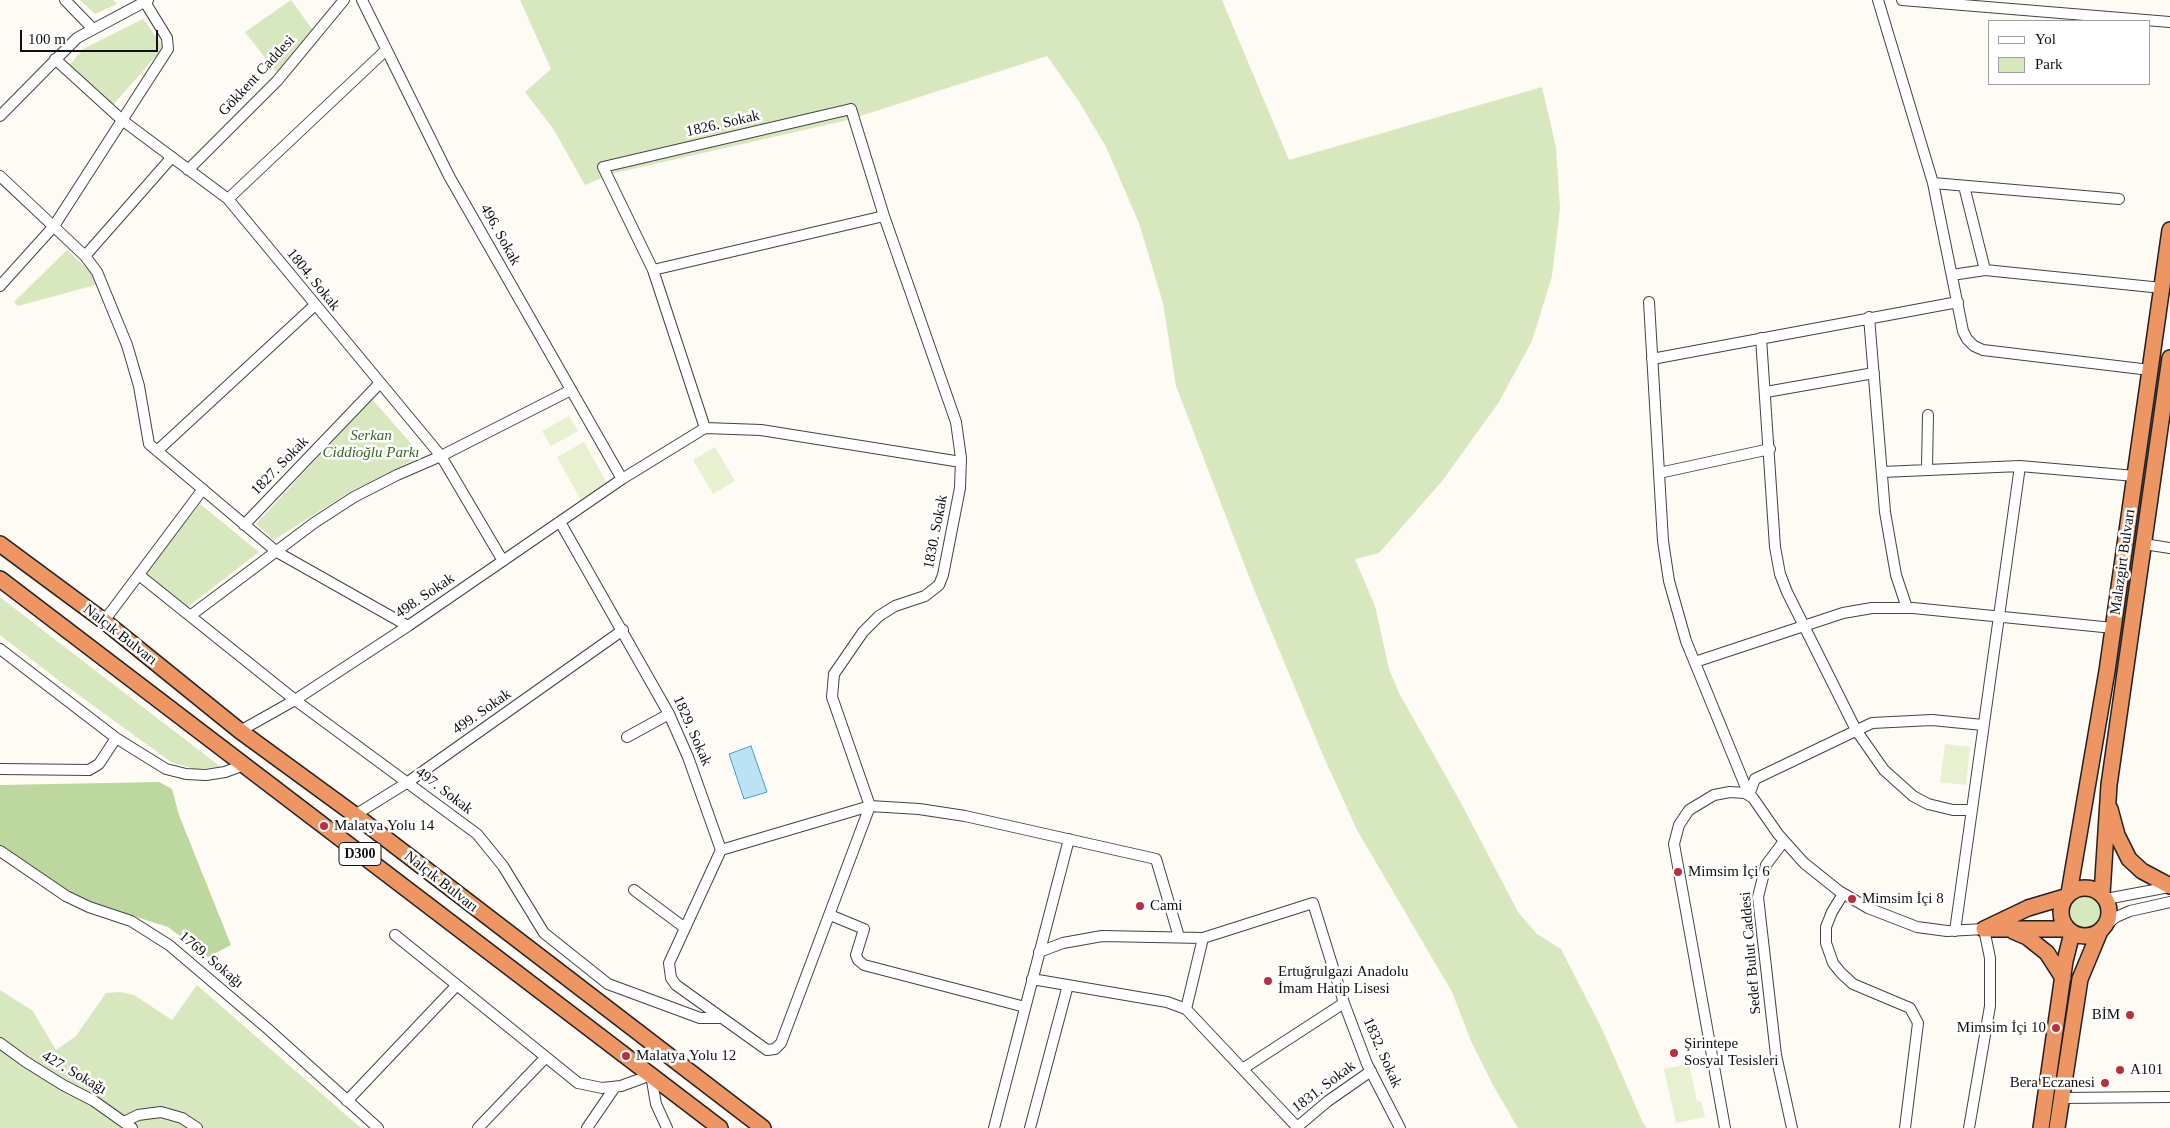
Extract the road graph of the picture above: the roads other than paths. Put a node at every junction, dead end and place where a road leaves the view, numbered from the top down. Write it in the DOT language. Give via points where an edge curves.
graph roads {
  1 [pos="65,0"];
  2 [pos="344,0"];
  3 [pos="362,0"];
  4 [pos="1878,0"];
  5 [pos="1902,0"];
  6 [pos="146,1"];
  7 [pos="2146,20"];
  8 [pos="2150,20"];
  9 [pos="2170,22"];
  10 [pos="92,29"];
  11 [pos="385,51"];
  12 [pos="55,59"];
  13 [pos="851,109"];
  14 [pos="0,116"];
  15 [pos="122,120"];
  16 [pos="172,158"];
  17 [pos="188,170"];
  18 [pos="0,176"];
  19 [pos="1933,183"];
  20 [pos="1964,186"];
  21 [pos="228,199"];
  22 [pos="2119,199"];
  23 [pos="884,216"];
  24 [pos="54,226"];
  25 [pos="2170,230"];
  26 [pos="84,256"];
  27 [pos="653,270"];
  28 [pos="1985,270"];
  29 [pos="1952,275"];
  30 [pos="0,286"];
  31 [pos="2162,288"];
  32 [pos="1649,302"];
  33 [pos="1958,302"];
  34 [pos="315,305"];
  35 [pos="1869,317"];
  36 [pos="1761,338"];
  37 [pos="2170,358"];
  38 [pos="1652,360"];
  39 [pos="2150,370"];
  40 [pos="1874,373"];
  41 [pos="379,384"];
  42 [pos="571,390"];
  43 [pos="1766,392"];
  44 [pos="1928,415"];
  45 [pos="705,428"];
  46 [pos="1770,449"];
  47 [pos="157,451"];
  48 [pos="441,456"];
  49 [pos="961,462"];
  50 [pos="2020,466"];
  51 [pos="1927,468"];
  52 [pos="1882,472"];
  53 [pos="1659,473"];
  54 [pos="2135,476"];
  55 [pos="622,479"];
  56 [pos="203,489"];
  57 [pos="560,522"];
  58 [pos="244,525"];
  59 [pos="0,544"];
  60 [pos="2144,544"];
  61 [pos="2170,548"];
  62 [pos="277,552"];
  63 [pos="503,561"];
  64 [pos="138,575"];
  65 [pos="0,579"];
  66 [pos="1907,608"];
  67 [pos="190,616"];
  68 [pos="1998,616"];
  69 [pos="104,622"];
  70 [pos="408,626"];
  71 [pos="1802,626"];
  72 [pos="2113,628"];
  73 [pos="623,630"];
  74 [pos="0,649"];
  75 [pos="1695,662"];
  76 [pos="295,700"];
  77 [pos="669,714"];
  78 [pos="1983,725"];
  79 [pos="1856,730"];
  80 [pos="240,731"];
  81 [pos="627,737"];
  82 [pos="116,738"];
  83 [pos="244,765"];
  84 [pos="0,770"];
  85 [pos="408,782"];
  86 [pos="1749,796"];
  87 [pos="2108,802"];
  88 [pos="870,806"];
  89 [pos="1972,810"];
  90 [pos="355,815"];
  91 [pos="1069,839"];
  92 [pos="1784,841"];
  93 [pos="721,850"];
  94 [pos="0,851"];
  95 [pos="2170,887"];
  96 [pos="634,890"];
  97 [pos="1843,894"];
  98 [pos="2067,895"];
  99 [pos="2104,897"];
  100 [pos="2170,902"];
  101 [pos="830,915"];
  102 [pos="685,928"];
  103 [pos="1984,928"];
  104 [pos="2007,929"];
  105 [pos="2102,929"];
  106 [pos="1955,930"];
  107 [pos="2070,931"];
  108 [pos="395,935"];
  109 [pos="1179,937"];
  110 [pos="1204,938"];
  111 [pos="1039,952"];
  112 [pos="2063,978"];
  113 [pos="1032,979"];
  114 [pos="457,985"];
  115 [pos="1068,985"];
  116 [pos="1344,1003"];
  117 [pos="1024,1006"];
  118 [pos="1186,1009"];
  119 [pos="722,1018"];
  120 [pos="0,1043"];
  121 [pos="546,1057"];
  122 [pos="1244,1068"];
  123 [pos="1370,1071"];
  124 [pos="650,1075"];
  125 [pos="616,1087"];
  126 [pos="2170,1097"];
  127 [pos="2062,1098"];
  128 [pos="347,1100"];
  129 [pos="128,1125"];
  130 [pos="1296,1127"];
  131 [pos="197,1128"];
  132 [pos="378,1128"];
  133 [pos="478,1128"];
  134 [pos="587,1128"];
  135 [pos="666,1128"];
  136 [pos="720,1128"];
  137 [pos="763,1128"];
  138 [pos="994,1128"];
  139 [pos="1030,1128"];
  140 [pos="1400,1128"];
  141 [pos="1724,1128"];
  142 [pos="1792,1128"];
  143 [pos="1905,1128"];
  144 [pos="1970,1128"];
  145 [pos="2041,1128"];
  146 [pos="2058,1128"];
  1 -- 10 [label="street"];
  2 -- 17 [label="street, Gökkent Caddesi" via="277,81"];
  3 -- 11 [label="street, 496. Sokak"];
  4 -- 19 [label="street"];
  5 -- 7 [label="street"];
  6 -- 10 [label="street"];
  6 -- 15 [label="street" via="167,38 168,49"];
  8 -- 9 [label="street"];
  10 -- 12 [label="street"];
  11 -- 21 [label="street"];
  11 -- 42 [label="street, 496. Sokak" via="449,176"];
  12 -- 14 [label="street"];
  12 -- 15 [label="street, 1804. Sokak"];
  13 -- 23 [label="street, 1830. Sokak"];
  13 -- 27 [label="street, 1826. Sokak" via="602,167"];
  15 -- 16 [label="street, 1804. Sokak"];
  15 -- 24 [label="street"];
  16 -- 17 [label="street, 1804. Sokak"];
  16 -- 26 [label="street"];
  17 -- 21 [label="street, 1804. Sokak"];
  18 -- 24 [label="street"];
  19 -- 20 [label="street"];
  19 -- 29 [label="street"];
  20 -- 22 [label="street"];
  20 -- 28 [label="street"];
  21 -- 34 [label="street, 1804. Sokak"];
  23 -- 27 [label="street"];
  23 -- 49 [label="street, 1830. Sokak" via="956,422"];
  24 -- 26 [label="street"];
  24 -- 30 [label="street"];
  25 -- 31 [label="highway, Malazgirt Bulvarı"];
  26 -- 47 [label="street" via="96,272 127,345 139,386 149,444"];
  27 -- 45 [label="street"];
  28 -- 29 [label="street"];
  28 -- 31 [label="street"];
  29 -- 33 [label="street"];
  31 -- 39 [label="highway, Malazgirt Bulvarı"];
  32 -- 38 [label="street"];
  33 -- 35 [label="street"];
  33 -- 39 [label="street" via="1964,336 1978,348"];
  34 -- 41 [label="street, 1804. Sokak"];
  34 -- 47 [label="street"];
  35 -- 36 [label="street"];
  35 -- 40 [label="street"];
  36 -- 38 [label="street"];
  36 -- 43 [label="street"];
  37 -- 60 [label="highway, Malazgirt Bulvarı"];
  38 -- 53 [label="street"];
  39 -- 54 [label="highway, Malazgirt Bulvarı"];
  40 -- 43 [label="street"];
  40 -- 52 [label="street"];
  41 -- 48 [label="street, 1804. Sokak"];
  41 -- 58 [label="street, 1827. Sokak"];
  42 -- 48 [label="street"];
  42 -- 55 [label="street, 496. Sokak"];
  43 -- 46 [label="street"];
  44 -- 51 [label="street"];
  45 -- 49 [label="street" via="761,430"];
  45 -- 55 [label="street, 498. Sokak"];
  46 -- 53 [label="street"];
  46 -- 71 [label="street" via="1777,560 1783,583"];
  47 -- 56 [label="street"];
  48 -- 62 [label="street" via="354,497"];
  48 -- 63 [label="street, 1804. Sokak"];
  49 -- 88 [label="street, 1830. Sokak" via="957,503 939,585 925,596 895,606 879,616 864,632 833,679 834,702"];
  50 -- 51 [label="street"];
  50 -- 54 [label="street"];
  50 -- 68 [label="street"];
  51 -- 52 [label="street"];
  52 -- 66 [label="street" via="1893,561"];
  53 -- 75 [label="street" via="1669,581"];
  54 -- 72 [label="highway, Malazgirt Bulvarı"];
  55 -- 57 [label="street, 498. Sokak"];
  56 -- 58 [label="street"];
  56 -- 64 [label="street"];
  57 -- 63 [label="street, 498. Sokak"];
  57 -- 73 [label="street, 1829. Sokak"];
  58 -- 62 [label="street"];
  59 -- 69 [label="highway, Nalçık Bulvarı / D300"];
  60 -- 61 [label="street"];
  60 -- 87 [label="highway, Malazgirt Bulvarı"];
  62 -- 67 [label="street"];
  62 -- 70 [label="street"];
  63 -- 70 [label="street, 498. Sokak"];
  64 -- 67 [label="street, 497. Sokak"];
  64 -- 69 [label="street"];
  65 -- 83 [label="highway, Nalçık Bulvarı / D300"];
  66 -- 68 [label="street"];
  66 -- 71 [label="street" via="1858,610"];
  67 -- 76 [label="street, 497. Sokak"];
  68 -- 72 [label="street"];
  68 -- 78 [label="street"];
  69 -- 80 [label="highway, Nalçık Bulvarı / D300"];
  70 -- 76 [label="street, 498. Sokak"];
  71 -- 75 [label="street"];
  71 -- 79 [label="street"];
  72 -- 98 [label="highway, Malazgirt Bulvarı"];
  73 -- 77 [label="street, 1829. Sokak"];
  73 -- 85 [label="street, 499. Sokak"];
  74 -- 82 [label="street"];
  75 -- 86 [label="street"];
  76 -- 80 [label="street, 498. Sokak"];
  76 -- 85 [label="street, 497. Sokak"];
  77 -- 81 [label="street"];
  77 -- 93 [label="street, 1829. Sokak" via="694,772"];
  78 -- 79 [label="street" via="1904,720 1877,722"];
  78 -- 89 [label="street"];
  79 -- 86 [label="street" via="1755,779"];
  79 -- 89 [label="street" via="1884,770 1913,796 1944,809"];
  80 -- 90 [label="highway, Nalçık Bulvarı / D300"];
  82 -- 83 [label="street" via="166,768 181,773 216,774"];
  82 -- 84 [label="street" via="99,764 89,770"];
  83 -- 124 [label="highway, Nalçık Bulvarı / D300"];
  85 -- 90 [label="street, 499. Sokak"];
  85 -- 119 [label="street, 497. Sokak" via="478,834 503,866 544,933 608,984 700,1018"];
  86 -- 92 [label="street" via="1757,802"];
  86 -- 141 [label="street" via="1737,792 1722,793 1700,802 1682,820 1674,844"];
  87 -- 95 [label="highway" via="2117,835 2130,859 2142,871"];
  87 -- 99 [label="highway, Malazgirt Bulvarı"];
  88 -- 91 [label="street" via="965,816"];
  88 -- 93 [label="street"];
  88 -- 101 [label="street"];
  89 -- 106 [label="street"];
  90 -- 137 [label="highway, Nalçık Bulvarı / D300"];
  91 -- 109 [label="street" via="1156,859"];
  91 -- 111 [label="street"];
  92 -- 97 [label="street" via="1815,873"];
  92 -- 142 [label="street, Sedef Bulut Caddesi" via="1766,865 1758,897 1776,1055"];
  93 -- 102 [label="street"];
  94 -- 128 [label="street, 1769. Sokağı" via="66,896 131,921 169,945"];
  95 -- 99 [label="street"];
  96 -- 102 [label="street"];
  97 -- 106 [label="street" via="1903,923 1932,930"];
  97 -- 143 [label="street" via="1826,927 1826,943 1833,963 1853,984 1910,1008 1918,1023"];
  98 -- 99 [label="highway" via="2086,887"];
  98 -- 103 [label="highway"];
  98 -- 107 [label="highway" via="2060,913"];
  99 -- 105 [label="highway" via="2109,916"];
  100 -- 105 [label="street" via="2130,911 2116,917"];
  101 -- 117 [label="street" via="864,929 856,954 864,965"];
  101 -- 119 [label="street" via="778,1048 767,1050"];
  102 -- 119 [label="street" via="669,963 670,973 676,985"];
  103 -- 104 [label="highway"];
  103 -- 106 [label="street"];
  103 -- 144 [label="street" via="1990,958 1990,1006"];
  104 -- 107 [label="highway"];
  104 -- 112 [label="highway" via="2027,937 2042,948"];
  105 -- 107 [label="highway" via="2090,936"];
  105 -- 127 [label="highway" via="2080,978"];
  107 -- 112 [label="highway"];
  108 -- 114 [label="street"];
  109 -- 110 [label="street"];
  109 -- 111 [label="street" via="1102,936 1075,940"];
  110 -- 116 [label="street, 1832. Sokak" via="1313,903"];
  110 -- 118 [label="street"];
  111 -- 113 [label="street"];
  112 -- 145 [label="highway"];
  113 -- 115 [label="street"];
  113 -- 117 [label="street"];
  114 -- 121 [label="street"];
  114 -- 128 [label="street"];
  115 -- 118 [label="street" via="1167,1002"];
  115 -- 139 [label="street"];
  116 -- 122 [label="street"];
  116 -- 123 [label="street, 1832. Sokak"];
  117 -- 138 [label="street"];
  118 -- 122 [label="street"];
  120 -- 129 [label="street, 427. Sokağı"];
  121 -- 125 [label="street" via="578,1082 594,1087"];
  121 -- 133 [label="street"];
  122 -- 130 [label="street"];
  123 -- 130 [label="street, 1831. Sokak"];
  123 -- 140 [label="street, 1832. Sokak"];
  124 -- 125 [label="street"];
  124 -- 135 [label="street" via="656,1104"];
  124 -- 136 [label="highway, Nalçık Bulvarı / D300"];
  125 -- 134 [label="street"];
  126 -- 127 [label="street"];
  127 -- 146 [label="highway"];
  128 -- 132 [label="street, 1769. Sokağı"];
  129 -- 131 [label="street" via="138,1115 161,1112 182,1118"];
}
